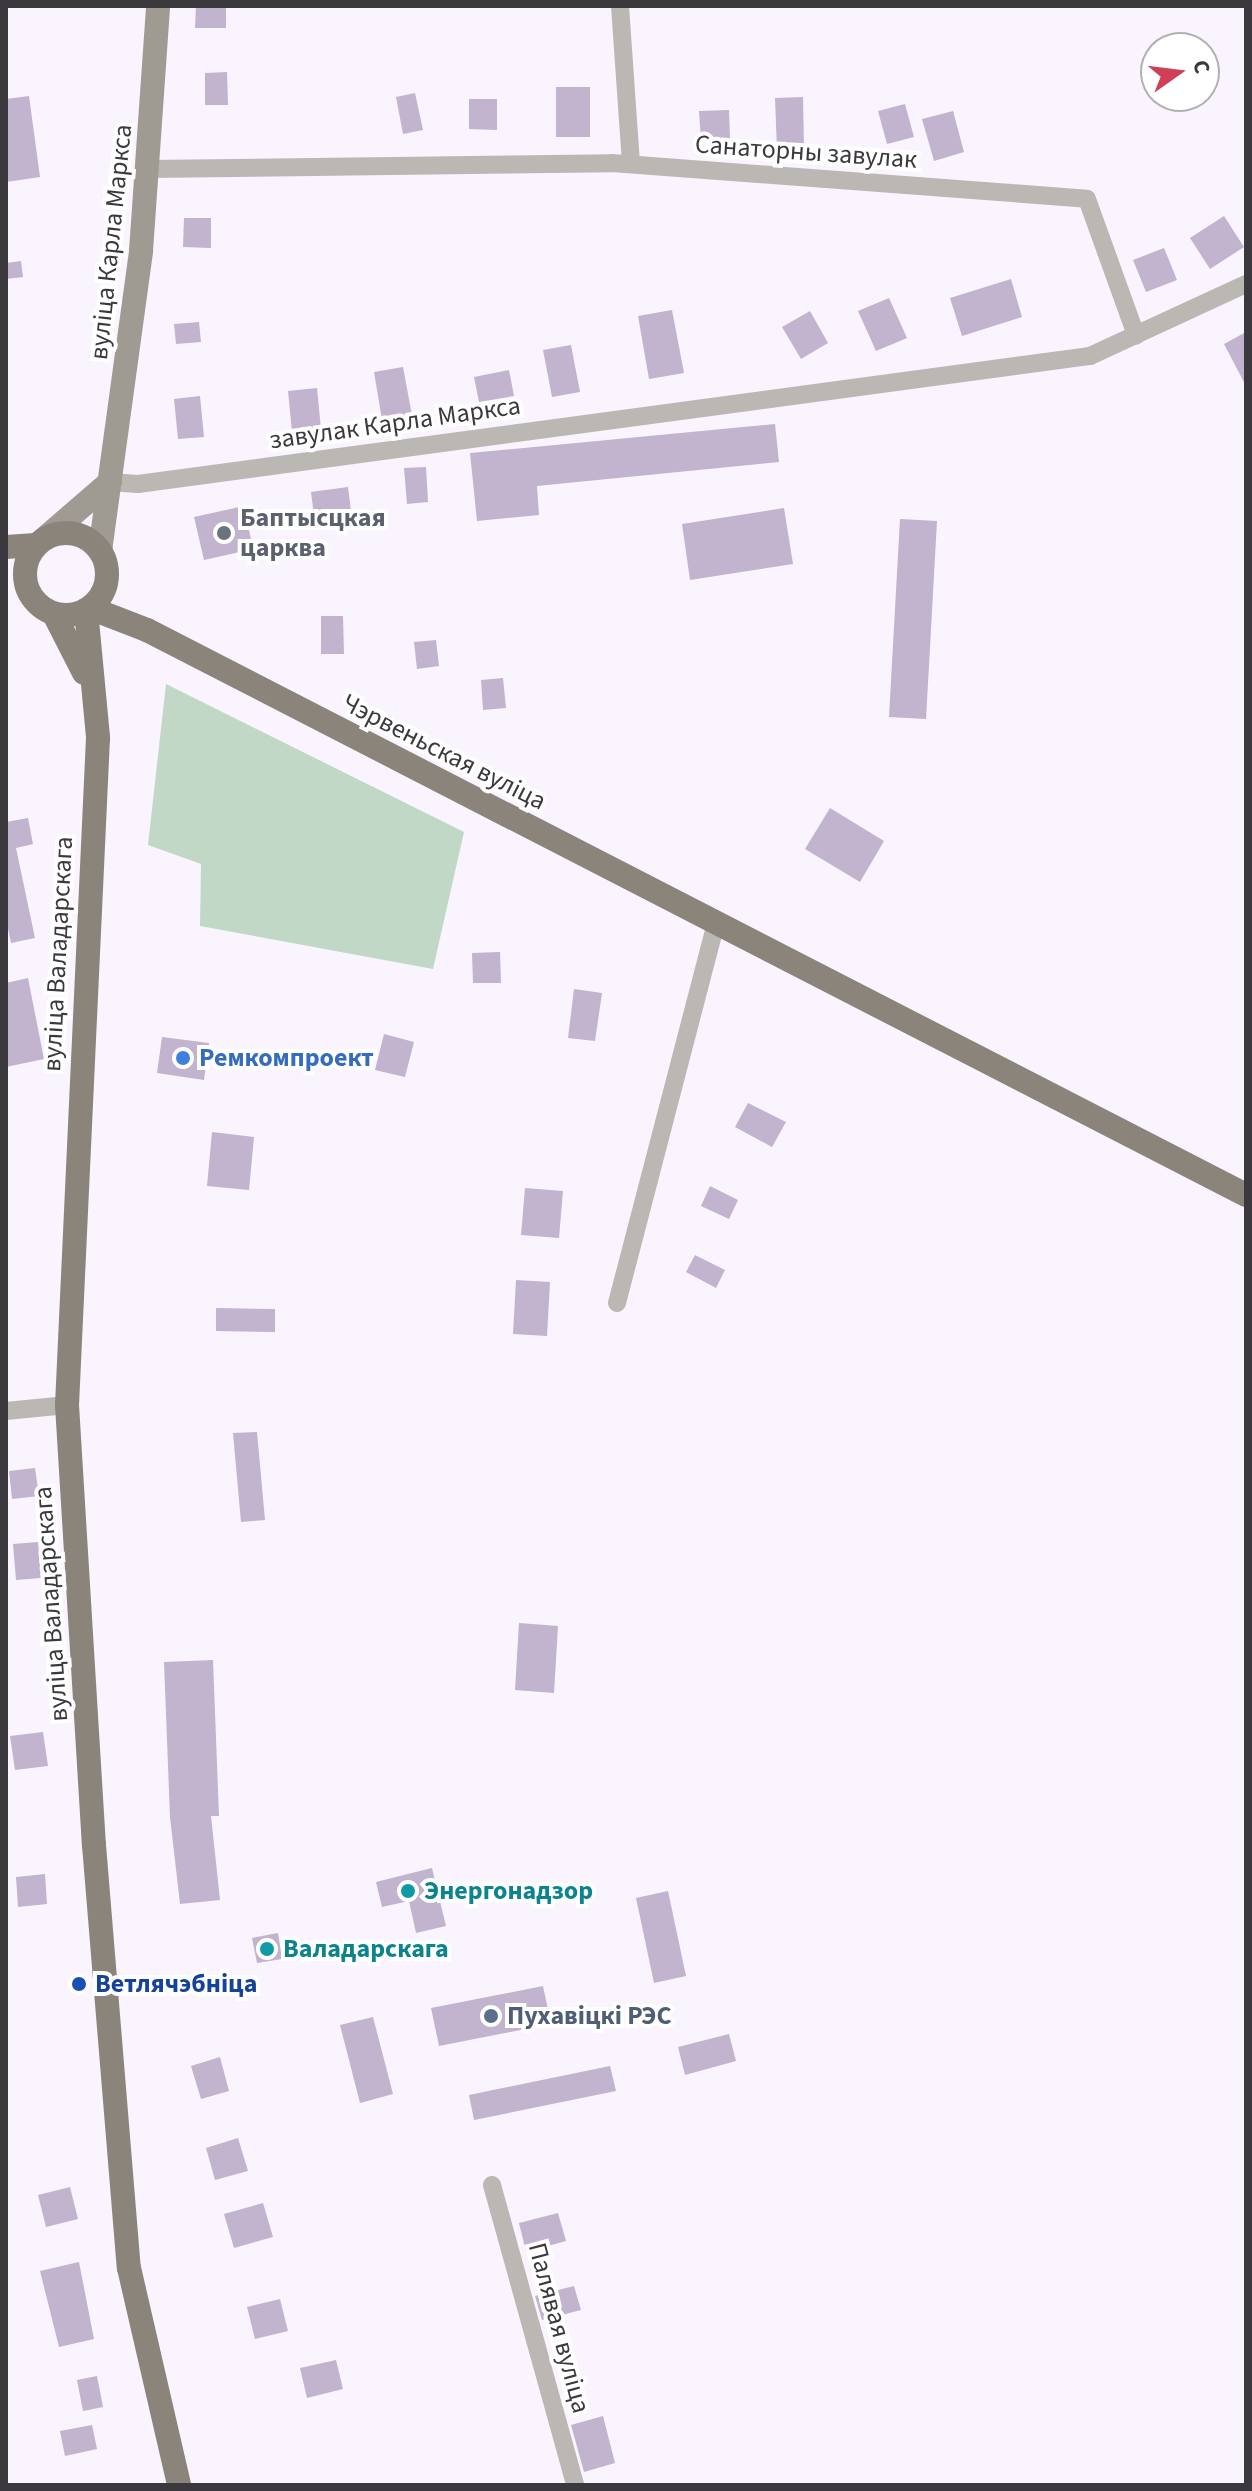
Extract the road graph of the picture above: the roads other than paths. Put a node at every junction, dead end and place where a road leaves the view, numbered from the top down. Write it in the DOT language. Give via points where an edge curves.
graph roads {
  1 [pos="158,6"];
  2 [pos="620,6"];
  3 [pos="631,164"];
  4 [pos="149,169"];
  5 [pos="1246,284"];
  6 [pos="1136,335"];
  7 [pos="110,482"];
  8 [pos="40,542"];
  9 [pos="6,547"];
  10 [pos="100,551"];
  11 [pos="6,572"];
  12 [pos="106,582"];
  13 [pos="27,589"];
  14 [pos="88,609"];
  15 [pos="54,614"];
  16 [pos="147,630"];
  17 [pos="96,714"];
  18 [pos="716,922"];
  19 [pos="1246,1195"];
  20 [pos="617,1303"];
  21 [pos="67,1405"];
  22 [pos="6,1411"];
  23 [pos="492,2185"];
  24 [pos="179,2485"];
  25 [pos="575,2485"];
  1 -- 4 [label="street, вуліца Карла Маркса"];
  2 -- 3 [label="street"];
  3 -- 4 [label="street, Санаторны завулак"];
  3 -- 6 [label="street, Санаторны завулак" via="1087,199"];
  4 -- 7 [label="street, вуліца Карла Маркса"];
  5 -- 6 [label="street, завулак Карла Маркса"];
  6 -- 7 [label="street, завулак Карла Маркса" via="1090,356 138,484"];
  7 -- 8 [label="street"];
  7 -- 10 [label="street, вуліца Карла Маркса"];
  8 -- 9 [label="main road"];
  8 -- 10 [label="main road" via="74,533"];
  8 -- 13 [label="main road" via="25,566"];
  10 -- 12 [label="main road"];
  11 -- 13 [label="main road"];
  12 -- 14 [label="main road"];
  12 -- 16 [label="main road, Чэрвеньская вуліца"];
  13 -- 15 [label="main road"];
  14 -- 15 [label="main road"];
  14 -- 16 [label="main road, Чэрвеньская вуліца"];
  14 -- 17 [label="main road, вуліца Валадарскага"];
  15 -- 17 [label="main road, вуліца Валадарскага" via="77,651"];
  16 -- 18 [label="main road, Чэрвеньская вуліца"];
  17 -- 21 [label="main road, вуліца Валадарскага"];
  18 -- 19 [label="main road, Чэрвеньская вуліца"];
  18 -- 20 [label="street"];
  21 -- 22 [label="street"];
  21 -- 24 [label="main road, вуліца Валадарскага" via="94,1845 129,2268"];
  23 -- 25 [label="street, Палявая вуліца"];
}
